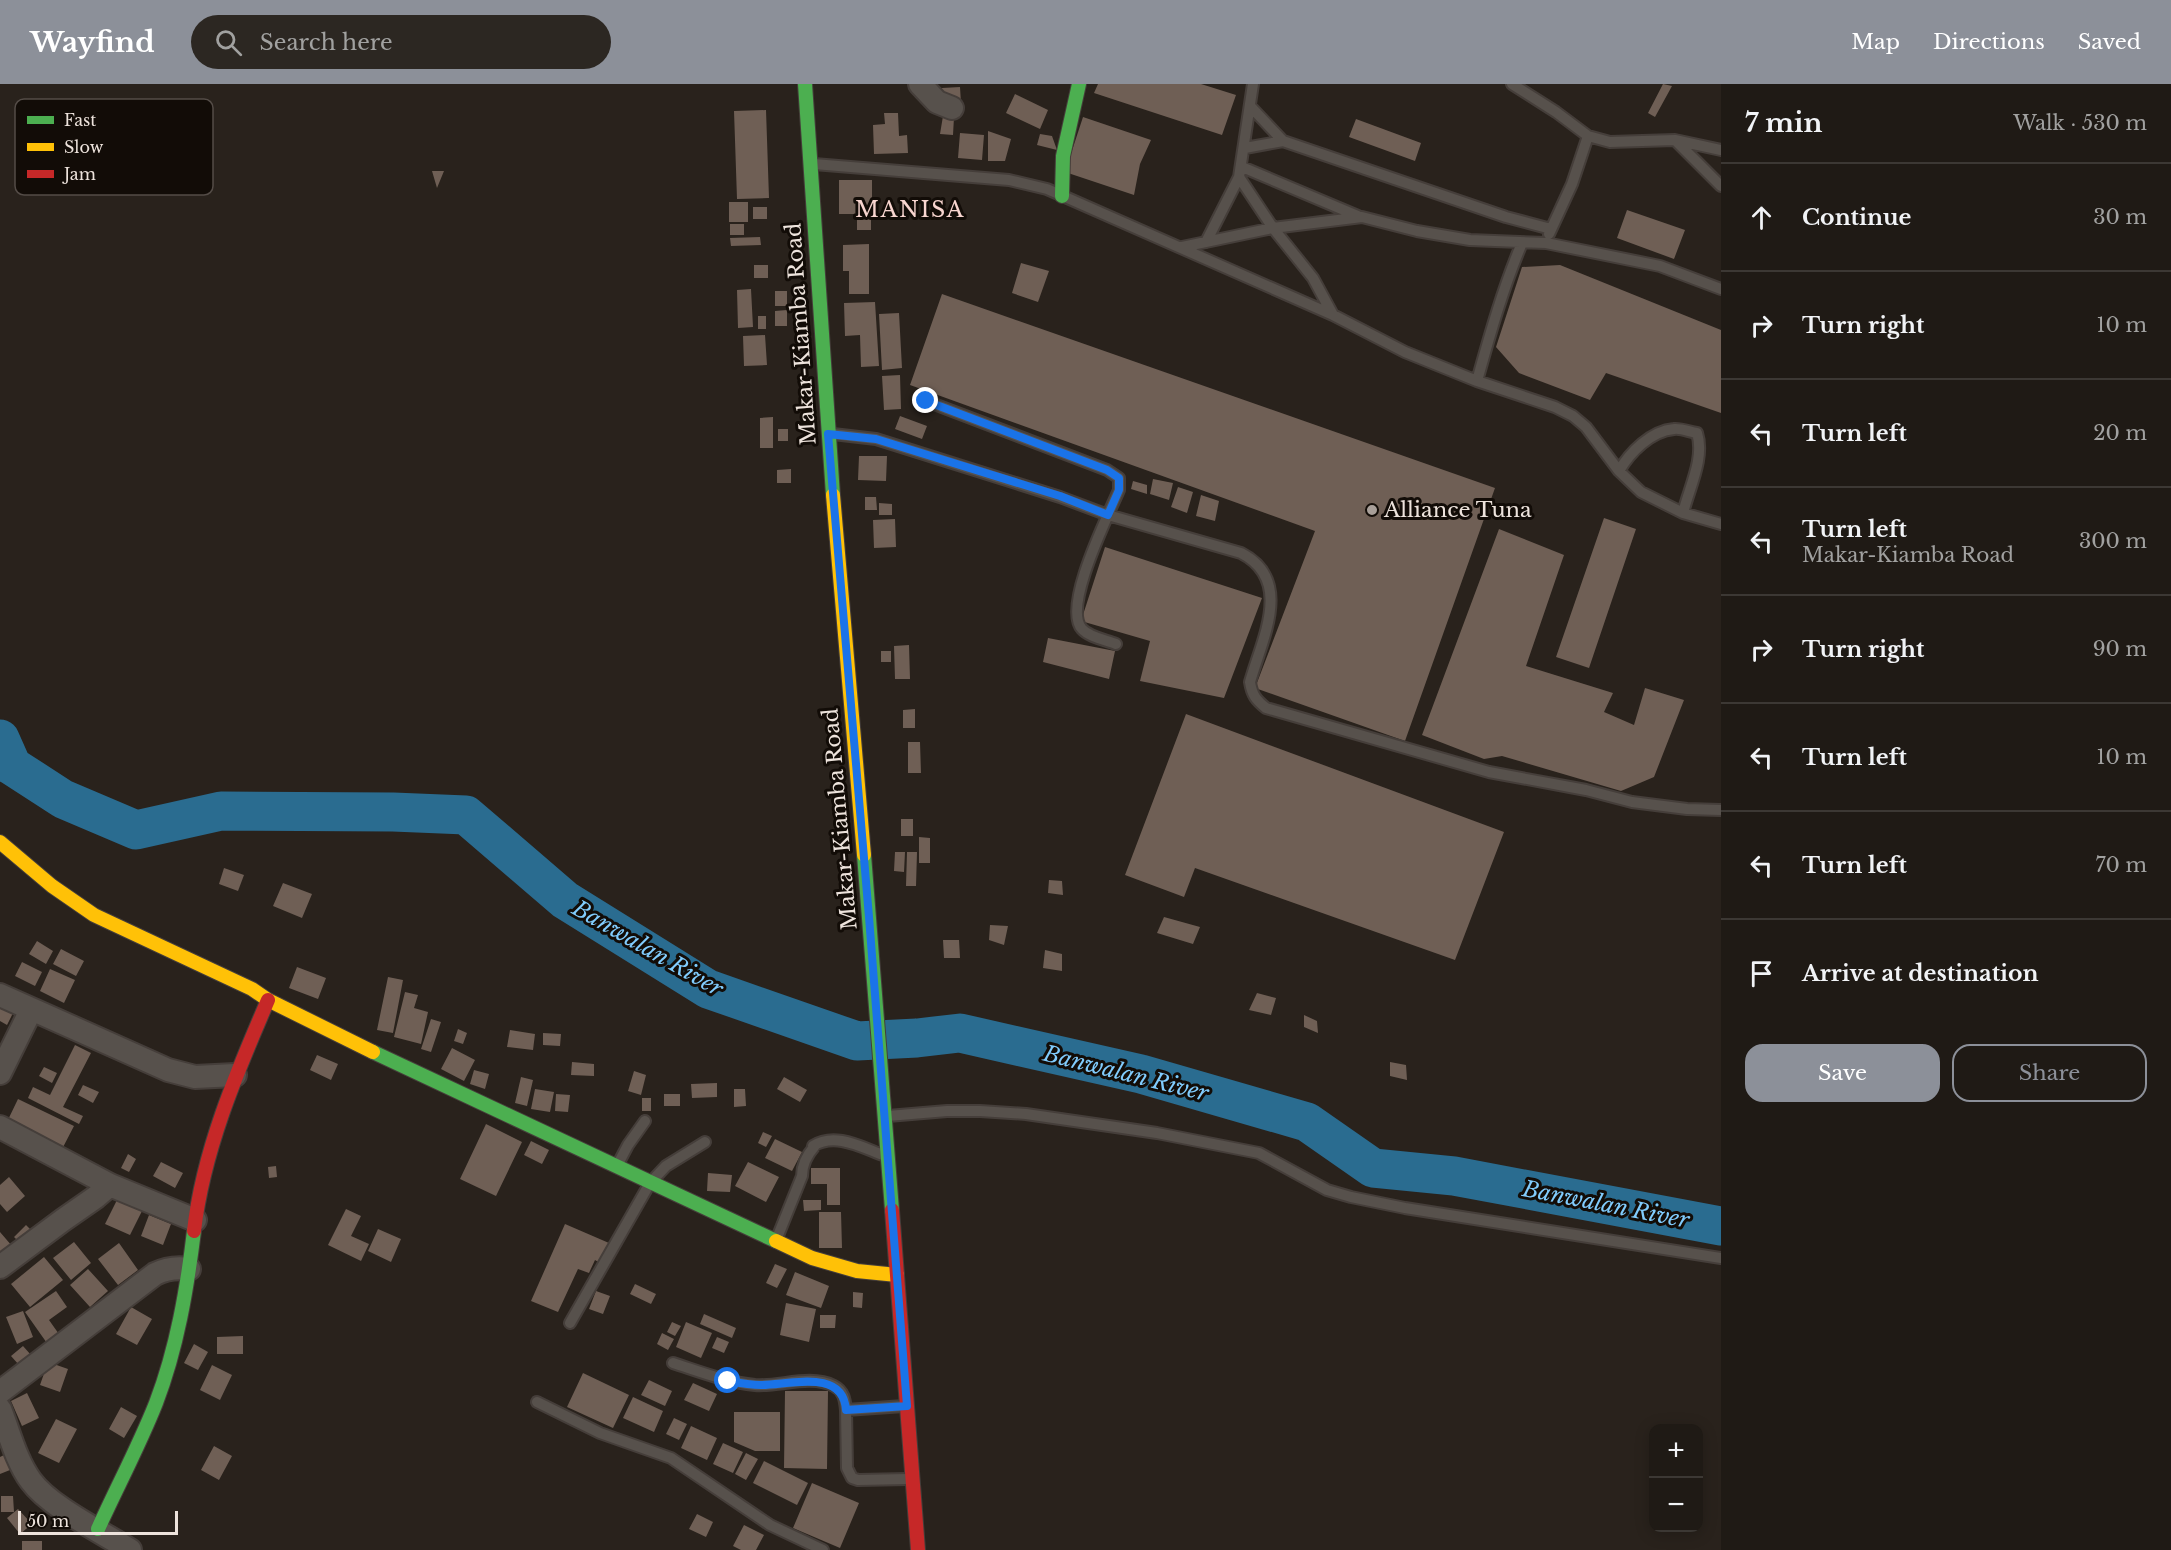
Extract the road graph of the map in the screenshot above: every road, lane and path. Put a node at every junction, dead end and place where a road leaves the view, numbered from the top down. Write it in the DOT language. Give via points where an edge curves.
graph roads {
  1 [pos="805,84"];
  2 [pos="920,84"];
  3 [pos="1079,84"];
  4 [pos="1253,84"];
  5 [pos="1512,84"];
  6 [pos="1250,105"];
  7 [pos="952,108"];
  8 [pos="1588,136"];
  9 [pos="1675,140"];
  10 [pos="1283,141"];
  11 [pos="1245,148"];
  12 [pos="1721,150"];
  13 [pos="810,164"];
  14 [pos="1240,172"];
  15 [pos="1721,186"];
  16 [pos="1062,196"];
  17 [pos="1362,217"];
  18 [pos="1273,228"];
  19 [pos="1551,229"];
  20 [pos="1206,242"];
  21 [pos="1522,243"];
  22 [pos="1546,243"];
  23 [pos="1182,247"];
  24 [pos="1721,290"];
  25 [pos="1333,315"];
  26 [pos="1477,381"];
  27 [pos="926,401"];
  28 [pos="828,434"];
  29 [pos="1619,471"];
  30 [pos="1683,513"];
  31 [pos="1108,515"];
  32 [pos="1721,524"];
  33 [pos="1116,644"];
  34 [pos="1721,810"];
  35 [pos="0,842"];
  36 [pos="0,995"];
  37 [pos="268,1000"];
  38 [pos="31,1010"];
  39 [pos="0,1072"];
  40 [pos="235,1075"];
  41 [pos="885,1116"];
  42 [pos="645,1120"];
  43 [pos="0,1128"];
  44 [pos="705,1142"];
  45 [pos="888,1156"];
  46 [pos="617,1167"];
  47 [pos="650,1183"];
  48 [pos="110,1185"];
  49 [pos="195,1220"];
  50 [pos="776,1241"];
  51 [pos="1721,1258"];
  52 [pos="0,1267"];
  53 [pos="189,1269"];
  54 [pos="897,1275"];
  55 [pos="570,1323"];
  56 [pos="674,1363"];
  57 [pos="0,1392"];
  58 [pos="537,1402"];
  59 [pos="907,1406"];
  60 [pos="0,1409"];
  61 [pos="846,1410"];
  62 [pos="913,1479"];
  63 [pos="98,1529"];
  64 [pos="130,1550"];
  65 [pos="823,1550"];
  66 [pos="918,1550"];
  1 -- 13 [label="street, Makar-Kiamba Road"];
  2 -- 7 [label="street" via="937,102"];
  3 -- 16 [label="street" via="1063,156"];
  4 -- 6 [label="lane"];
  5 -- 8 [label="lane"];
  6 -- 10 [label="lane"];
  6 -- 11 [label="lane"];
  8 -- 9 [label="lane" via="1610,142"];
  8 -- 19 [label="lane"];
  9 -- 12 [label="lane"];
  9 -- 15 [label="lane"];
  10 -- 11 [label="lane"];
  10 -- 19 [label="lane"];
  11 -- 14 [label="lane"];
  13 -- 16 [label="lane" via="1009,180"];
  13 -- 28 [label="street, Makar-Kiamba Road"];
  14 -- 17 [label="lane"];
  14 -- 18 [label="lane"];
  14 -- 20 [label="lane"];
  16 -- 23 [label="lane"];
  17 -- 18 [label="lane"];
  17 -- 21 [label="lane" via="1470,240"];
  18 -- 20 [label="lane"];
  18 -- 25 [label="lane" via="1313,278"];
  19 -- 22 [label="lane"];
  20 -- 23 [label="lane"];
  21 -- 22 [label="lane"];
  21 -- 26 [label="lane" via="1488,335"];
  22 -- 24 [label="lane" via="1660,266"];
  23 -- 25 [label="lane"];
  25 -- 26 [label="lane" via="1405,352"];
  26 -- 29 [label="lane" via="1573,416 1597,440"];
  27 -- 31 [label="lane" via="1116,475 1121,486"];
  28 -- 31 [label="lane" via="876,439 1060,496"];
  28 -- 41 [label="street, Makar-Kiamba Road"];
  29 -- 30 [label="lane" via="1641,492"];
  29 -- 30 [label="lane" via="1628,457 1656,434 1675,428 1697,433 1699,458"];
  30 -- 32 [label="lane"];
  31 -- 33 [label="lane" via="1083,578 1076,616 1084,632"];
  31 -- 34 [label="lane" via="1241,553 1261,567 1270,588 1271,606 1250,682 1251,692 1266,708 1489,772 1632,802"];
  35 -- 37 [label="street" via="94,915"];
  36 -- 38 [label="street"];
  37 -- 40 [label="street"];
  37 -- 46 [label="street"];
  38 -- 39 [label="street"];
  38 -- 40 [label="street" via="168,1070 195,1077"];
  40 -- 49 [label="street" via="204,1176"];
  41 -- 45 [label="street, Makar-Kiamba Road"];
  41 -- 51 [label="lane" via="980,1111 1158,1133 1259,1153 1327,1190 1362,1199"];
  42 -- 46 [label="lane"];
  43 -- 48 [label="street"];
  44 -- 47 [label="lane" via="666,1166"];
  45 -- 50 [label="lane" via="828,1139 813,1146"];
  45 -- 54 [label="street, Makar-Kiamba Road"];
  46 -- 47 [label="street"];
  47 -- 50 [label="street"];
  47 -- 55 [label="lane"];
  48 -- 49 [label="street"];
  48 -- 52 [label="street"];
  49 -- 53 [label="street"];
  50 -- 54 [label="street" via="837,1266"];
  53 -- 57 [label="street" via="179,1267 155,1274"];
  53 -- 63 [label="street" via="178,1328 156,1403"];
  54 -- 59 [label="street, Makar-Kiamba Road"];
  56 -- 61 [label="lane" via="738,1383 823,1382 840,1391"];
  58 -- 65 [label="lane" via="600,1433 671,1458 770,1526"];
  59 -- 61 [label="lane"];
  59 -- 62 [label="street, Makar-Kiamba Road"];
  60 -- 63 [label="street" via="31,1481 43,1494"];
  61 -- 62 [label="lane" via="847,1468 852,1478"];
  62 -- 66 [label="street, Makar-Kiamba Road"];
  63 -- 64 [label="street"];
}
